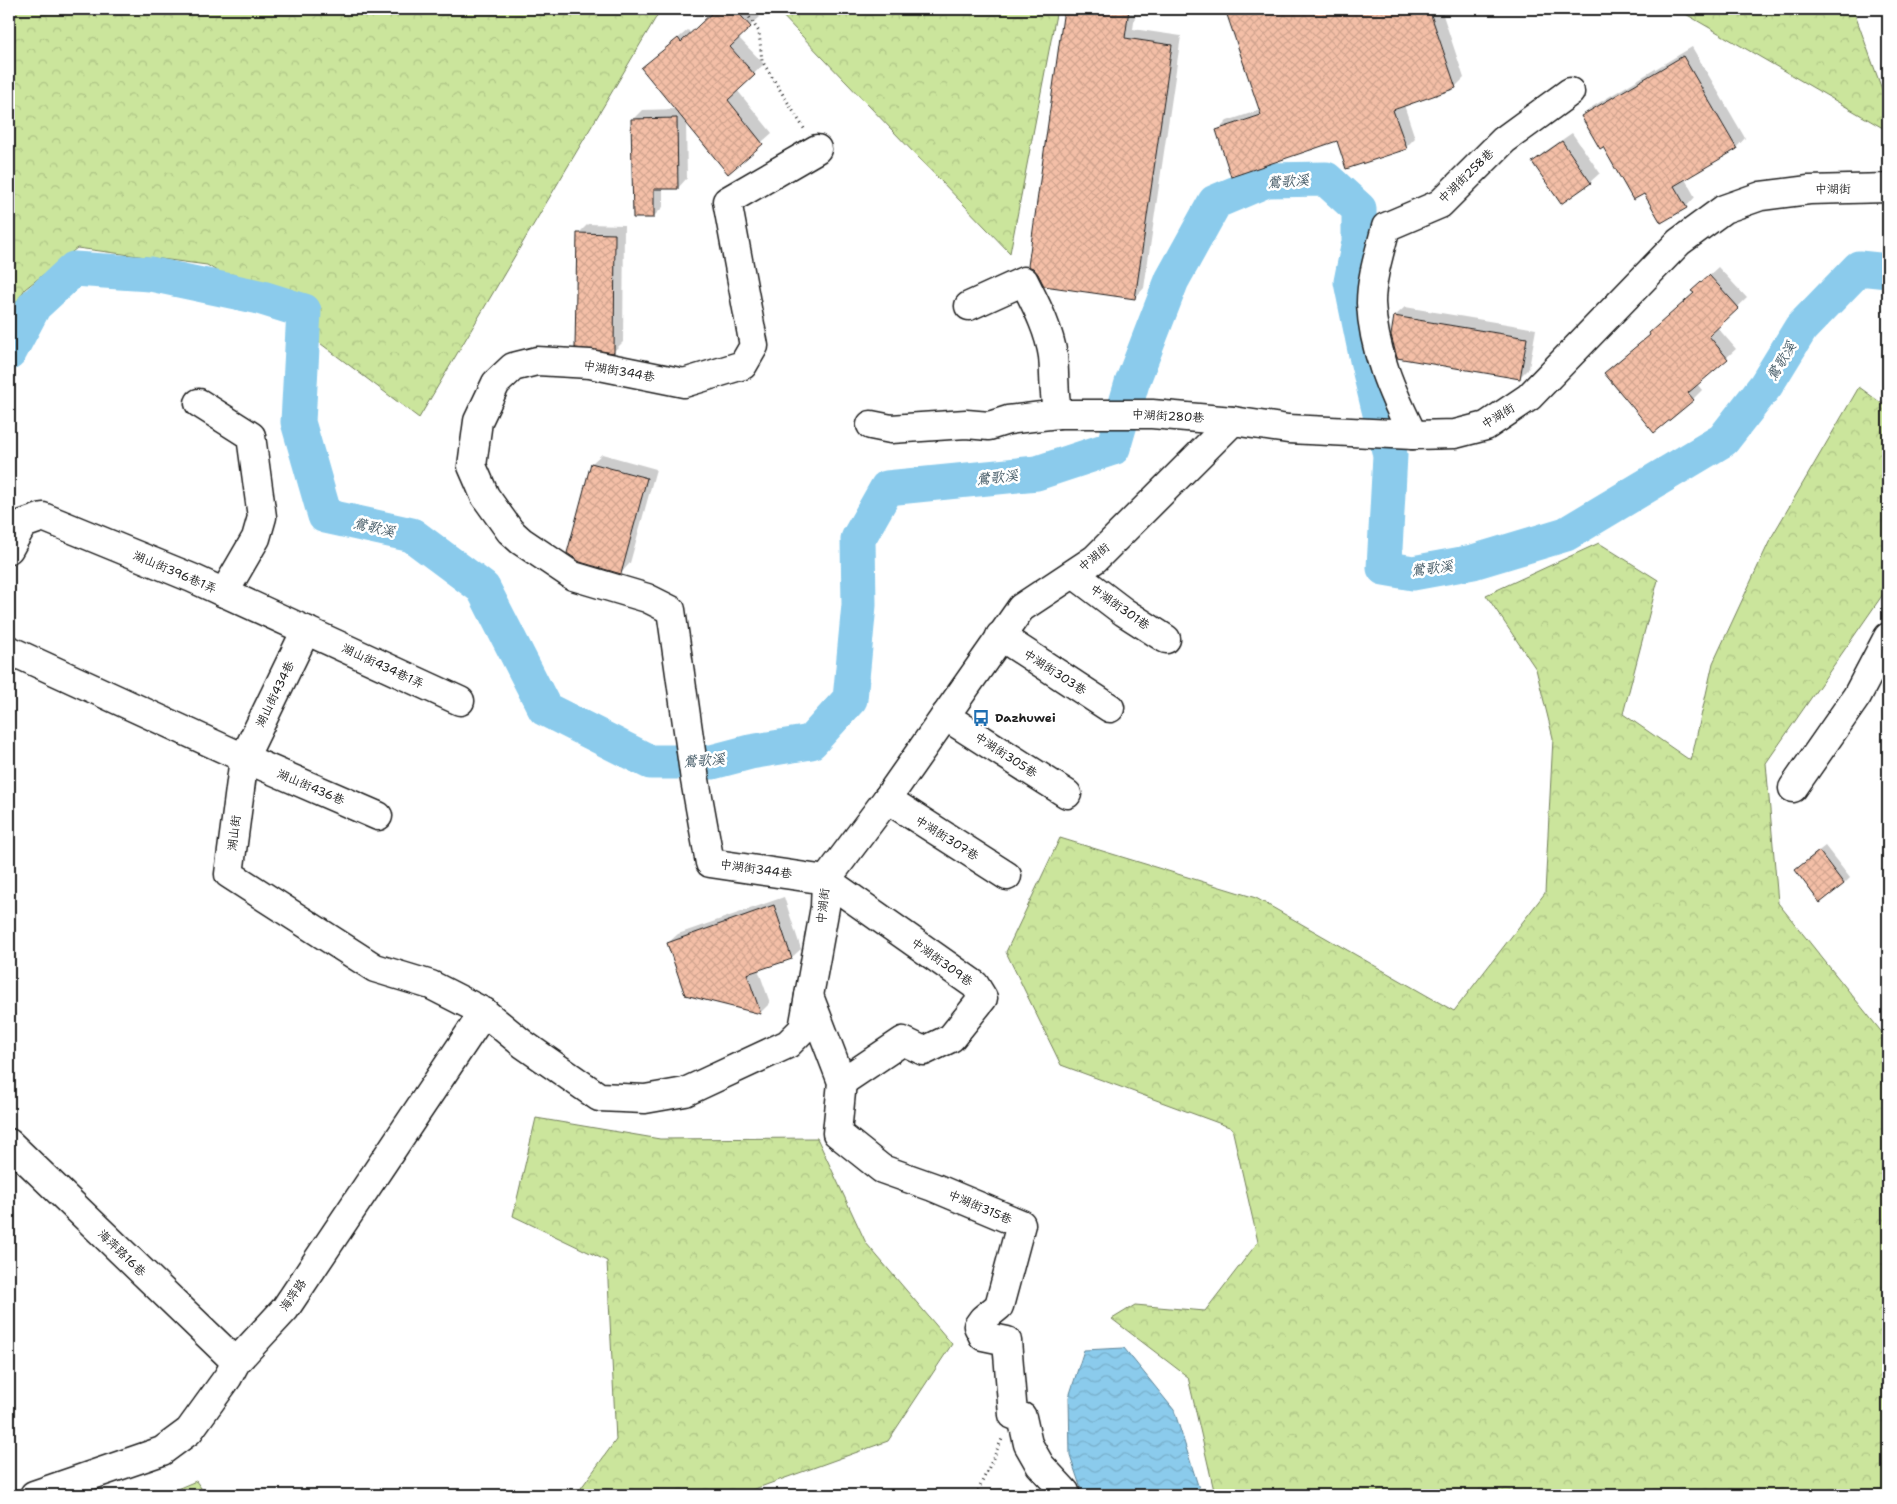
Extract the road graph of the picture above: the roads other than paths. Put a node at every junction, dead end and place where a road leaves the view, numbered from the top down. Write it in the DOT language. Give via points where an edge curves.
graph roads {
  1 [pos="1570,92"];
  2 [pos="817,150"];
  3 [pos="1888,188"];
  4 [pos="969,306"];
  5 [pos="199,402"];
  6 [pos="1058,414"];
  7 [pos="1233,421"];
  8 [pos="871,425"];
  9 [pos="1406,435"];
  10 [pos="9,549"];
  11 [pos="1074,574"];
  12 [pos="224,592"];
  13 [pos="306,630"];
  14 [pos="1000,636"];
  15 [pos="1888,637"];
  16 [pos="1166,639"];
  17 [pos="9,650"];
  18 [pos="460,702"];
  19 [pos="1110,708"];
  20 [pos="945,716"];
  21 [pos="244,758"];
  22 [pos="1792,788"];
  23 [pos="1067,794"];
  24 [pos="887,800"];
  25 [pos="378,816"];
  26 [pos="1007,876"];
  27 [pos="826,880"];
  28 [pos="810,996"];
  29 [pos="484,1012"];
  30 [pos="842,1082"];
  31 [pos="9,1143"];
  32 [pos="236,1362"];
  33 [pos="1065,1492"];
  34 [pos="34,1495"];
  1 -- 9 [label="street, 中湖街258巷" via="1504,140 1440,204 1386,227 1371,302 1377,348"];
  2 -- 27 [label="street, 中湖街344巷" via="726,201 754,346 743,365 684,383 590,364 537,361 513,368 496,383 478,421 472,466 485,496 521,541 573,576 647,598 671,610 710,863"];
  3 -- 9 [label="street, 中湖街" via="1770,194 1724,209 1679,242 1529,397 1486,426 1455,434"];
  4 -- 6 [label="street" via="1024,281 1048,331"];
  5 -- 12 [label="street" via="251,436 262,518 256,538"];
  6 -- 7 [label="street, 中湖街280巷" via="1152,414"];
  6 -- 8 [label="street, 中湖街280巷" via="1008,420 989,426 891,428"];
  7 -- 9 [label="street, 中湖街" via="1288,429"];
  7 -- 11 [label="street, 中湖街" via="1095,560"];
  10 -- 12 [label="street, 湖山街396巷1弄" via="23,524 43,517"];
  11 -- 14 [label="street, 中湖街" via="1021,608"];
  11 -- 16 [label="street, 中湖街301巷"];
  12 -- 13 [label="street, 湖山街396巷1弄"];
  13 -- 18 [label="street, 湖山街434巷1弄"];
  13 -- 21 [label="street, 湖山街434巷"];
  14 -- 19 [label="street, 中湖街303巷"];
  14 -- 20 [label="street, 中湖街"];
  15 -- 22 [label="street" via="1857,696"];
  17 -- 21 [label="street"];
  20 -- 23 [label="street, 中湖街305巷"];
  20 -- 24 [label="street, 中湖街"];
  21 -- 25 [label="street, 湖山街436巷"];
  21 -- 29 [label="street, 湖山街" via="229,874 375,968 431,985"];
  24 -- 26 [label="street, 中湖街307巷"];
  24 -- 27 [label="street, 中湖街"];
  27 -- 28 [label="street, 中湖街" via="825,907"];
  27 -- 30 [label="street, 中湖街309巷" via="975,986 983,998 951,1038 924,1051 903,1041"];
  28 -- 29 [label="street, 中湖街" via="803,1030 788,1044 684,1092 645,1099 599,1097 523,1044"];
  28 -- 30 [label="street, 中湖街315巷"];
  29 -- 32 [label="street, 海萍路" via="285,1309"];
  30 -- 33 [label="street, 中湖街315巷" via="837,1133 882,1169 1021,1224 999,1306 978,1326 982,1336 1007,1341 1013,1415 1022,1417 1028,1444 1040,1465"];
  31 -- 32 [label="street, 海萍路16巷"];
  32 -- 34 [label="street, 海萍路" via="189,1431 162,1451"];
}
